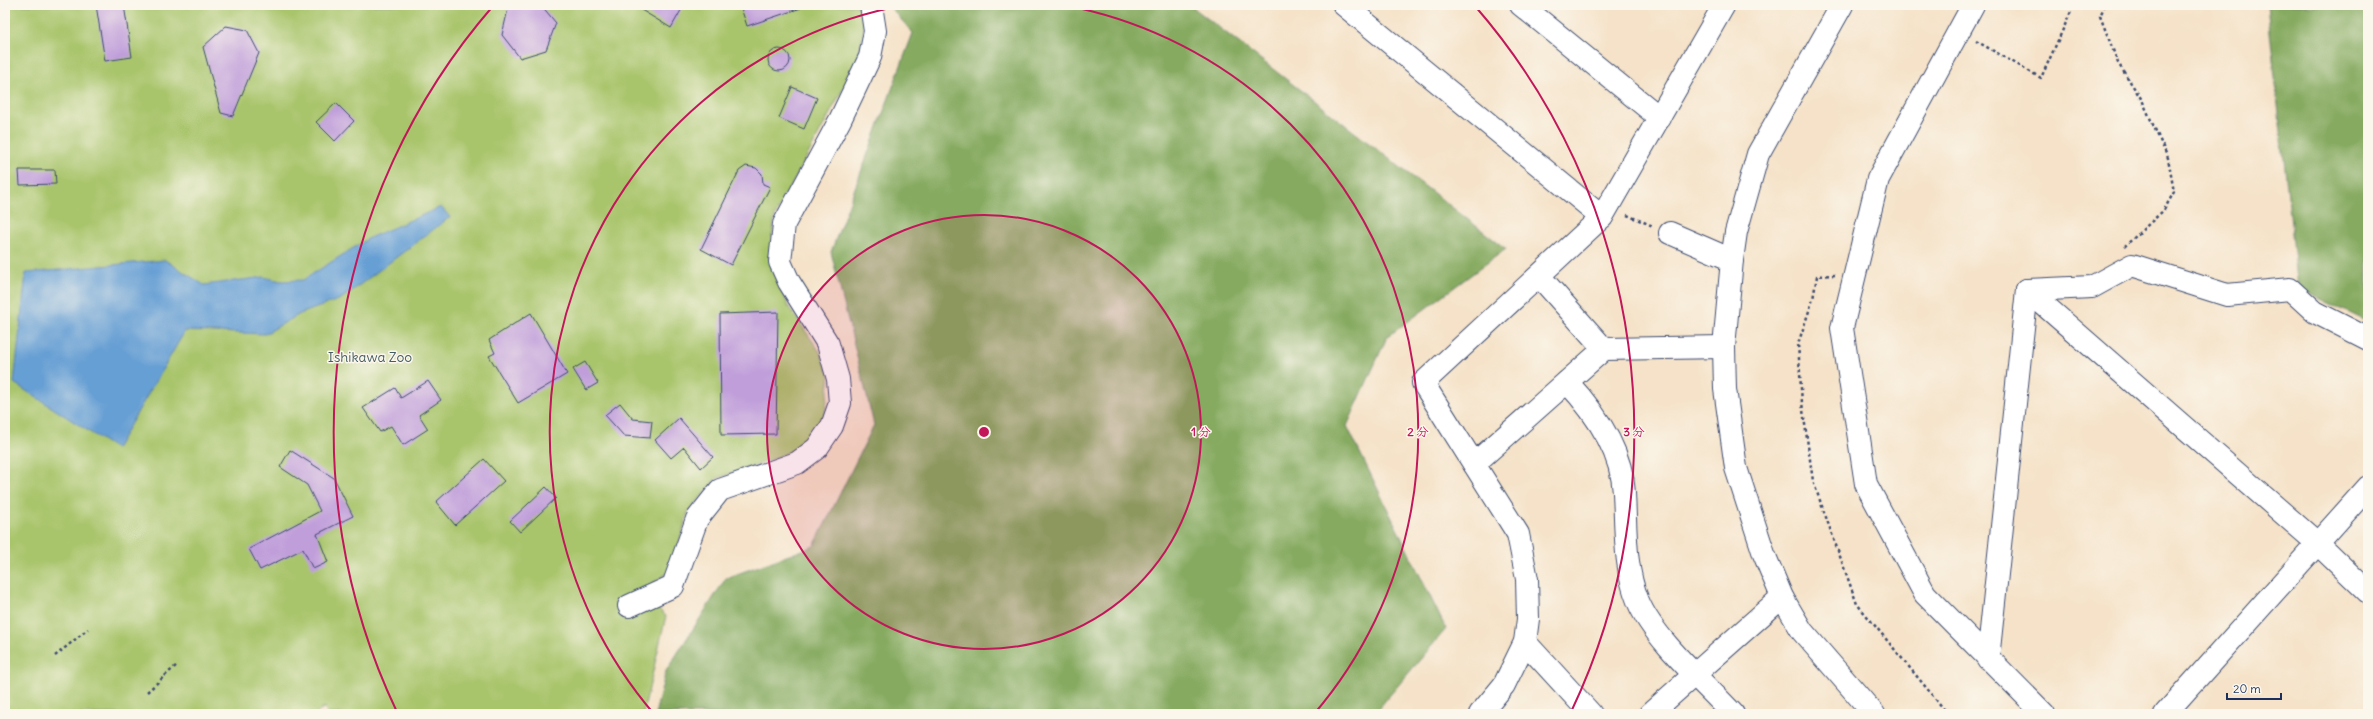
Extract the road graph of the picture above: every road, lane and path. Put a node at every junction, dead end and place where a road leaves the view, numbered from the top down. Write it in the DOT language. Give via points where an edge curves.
graph roads {
  1 [pos="871,5"];
  2 [pos="1344,5"];
  3 [pos="1521,5"];
  4 [pos="1842,5"];
  5 [pos="2074,5"];
  6 [pos="2105,5"];
  7 [pos="1967,7"];
  8 [pos="1716,8"];
  9 [pos="1958,32"];
  10 [pos="1660,118"];
  11 [pos="1605,212"];
  12 [pos="1670,233"];
  13 [pos="2121,251"];
  14 [pos="1732,260"];
  15 [pos="1855,274"];
  16 [pos="1540,277"];
  17 [pos="2027,290"];
  18 [pos="2368,339"];
  19 [pos="1724,347"];
  20 [pos="1604,349"];
  21 [pos="1567,382"];
  22 [pos="1474,464"];
  23 [pos="2368,487"];
  24 [pos="2317,543"];
  25 [pos="2368,592"];
  26 [pos="1782,597"];
  27 [pos="629,606"];
  28 [pos="88,629"];
  29 [pos="1525,642"];
  30 [pos="55,656"];
  31 [pos="1988,659"];
  32 [pos="178,664"];
  33 [pos="1695,673"];
  34 [pos="147,692"];
  35 [pos="1480,714"];
  36 [pos="1591,714"];
  37 [pos="1650,714"];
  38 [pos="1733,714"];
  39 [pos="1874,714"];
  40 [pos="1948,714"];
  41 [pos="2044,714"];
  42 [pos="2165,714"];
  1 -- 27 [label="street" via="875,31 870,57 840,120 784,224 780,262 789,282 828,344 838,379 840,403 832,426 817,448 797,463 720,490 697,519 673,586"];
  2 -- 11 [label="street"];
  3 -- 10 [label="street"];
  4 -- 14 [label="street" via="1758,154 1736,232"];
  5 -- 9 [label="path" via="2041,78"];
  6 -- 13 [label="path" via="2100,16 2118,63 2142,100 2168,158 2174,192 2164,210"];
  7 -- 9 [label="street"];
  8 -- 10 [label="street"];
  9 -- 15 [label="street" via="1878,179"];
  10 -- 11 [label="street"];
  11 -- 12 [label="path"];
  11 -- 16 [label="street"];
  12 -- 14 [label="street"];
  14 -- 19 [label="street"];
  15 -- 31 [label="street" via="1842,328 1866,484 1925,594"];
  15 -- 40 [label="path" via="1817,276 1813,299 1798,344 1802,403 1813,481 1857,604"];
  16 -- 20 [label="street"];
  16 -- 22 [label="street" via="1423,383"];
  17 -- 18 [label="street" via="2092,287 2132,265 2227,295 2290,289 2315,312"];
  17 -- 24 [label="street"];
  17 -- 31 [label="street"];
  19 -- 20 [label="street"];
  19 -- 26 [label="street" via="1725,389 1736,468 1764,554"];
  20 -- 21 [label="street"];
  21 -- 22 [label="street"];
  21 -- 33 [label="street" via="1582,398 1615,450 1624,492 1630,570 1638,600 1649,623"];
  22 -- 29 [label="street" via="1518,534 1527,579 1528,619"];
  23 -- 24 [label="street"];
  24 -- 25 [label="street"];
  24 -- 42 [label="street"];
  26 -- 33 [label="street"];
  26 -- 39 [label="street" via="1802,631"];
  28 -- 30 [label="path"];
  29 -- 35 [label="street" via="1504,685"];
  29 -- 36 [label="street"];
  31 -- 41 [label="street"];
  32 -- 34 [label="path"];
  33 -- 37 [label="street"];
  33 -- 38 [label="street"];
}
